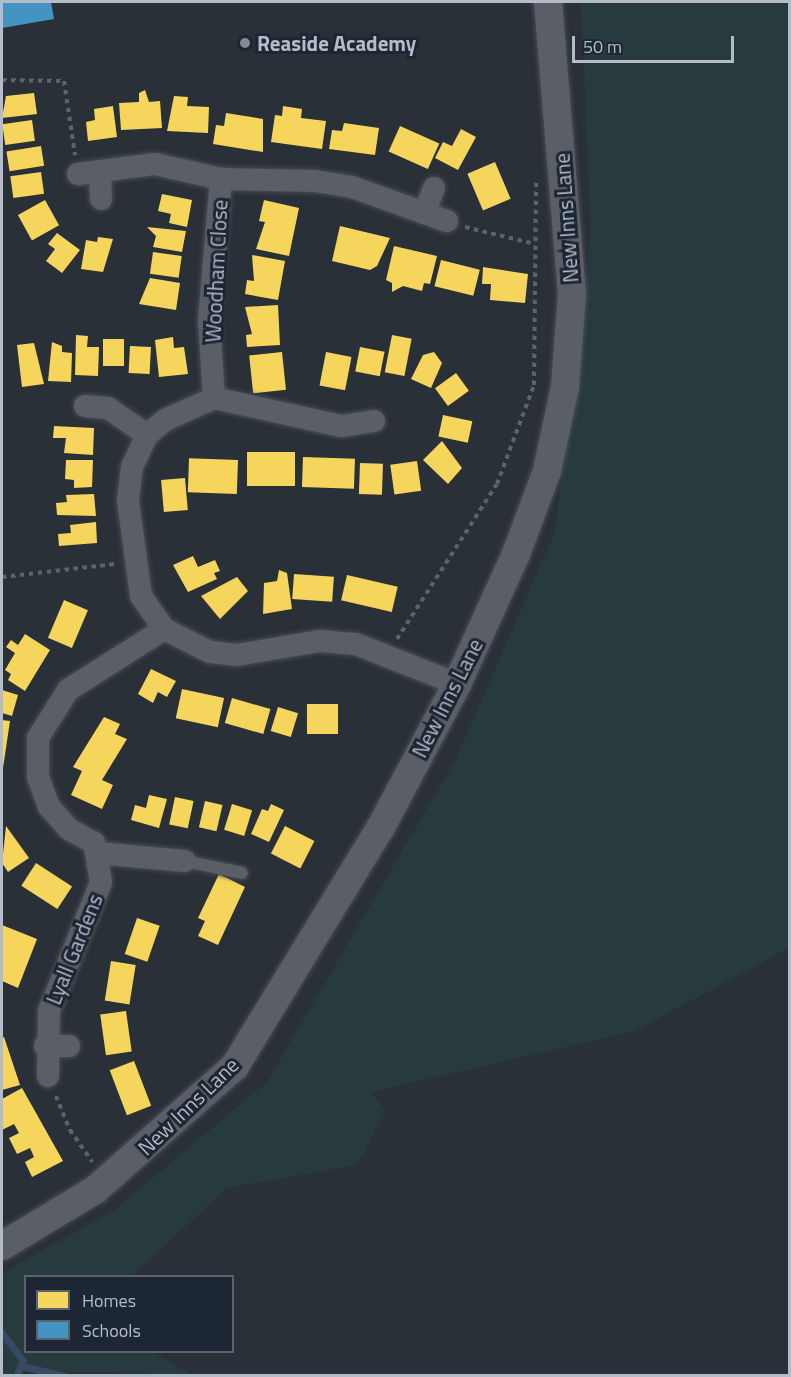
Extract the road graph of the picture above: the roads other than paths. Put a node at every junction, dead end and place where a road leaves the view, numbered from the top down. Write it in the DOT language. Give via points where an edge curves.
graph roads {
  1 [pos="548,2"];
  2 [pos="221,179"];
  3 [pos="434,188"];
  4 [pos="101,199"];
  5 [pos="424,213"];
  6 [pos="447,221"];
  7 [pos="214,398"];
  8 [pos="85,406"];
  9 [pos="374,421"];
  10 [pos="147,435"];
  11 [pos="164,629"];
  12 [pos="457,684"];
  13 [pos="98,853"];
  14 [pos="185,861"];
  15 [pos="242,873"];
  16 [pos="45,1046"];
  17 [pos="69,1046"];
  18 [pos="48,1076"];
  19 [pos="2,1246"];
  1 -- 12 [label="street, New Inns Lane" via="572,294 565,387 547,471"];
  2 -- 4 [label="street, Woodham Close" via="155,164 89,172"];
  2 -- 5 [label="street, Woodham Close" via="352,187"];
  2 -- 7 [label="street, Woodham Close" via="209,321"];
  3 -- 5 [label="street"];
  5 -- 6 [label="street, Woodham Close"];
  7 -- 9 [label="street" via="341,426"];
  7 -- 10 [label="street" via="165,420"];
  8 -- 10 [label="street" via="108,408"];
  10 -- 11 [label="street" via="132,467 128,501 141,596"];
  11 -- 12 [label="street" via="210,652 237,655 320,641 388,653"];
  11 -- 13 [label="street" via="68,690 38,738 38,777 49,807 69,829 94,843"];
  12 -- 19 [label="street, New Inns Lane" via="381,827 235,1066 106,1181"];
  13 -- 14 [label="street"];
  13 -- 16 [label="street, Lyall Gardens" via="100,882 49,1011"];
  14 -- 15 [label="lane"];
  16 -- 17 [label="street"];
  16 -- 18 [label="street, Lyall Gardens"];
}
